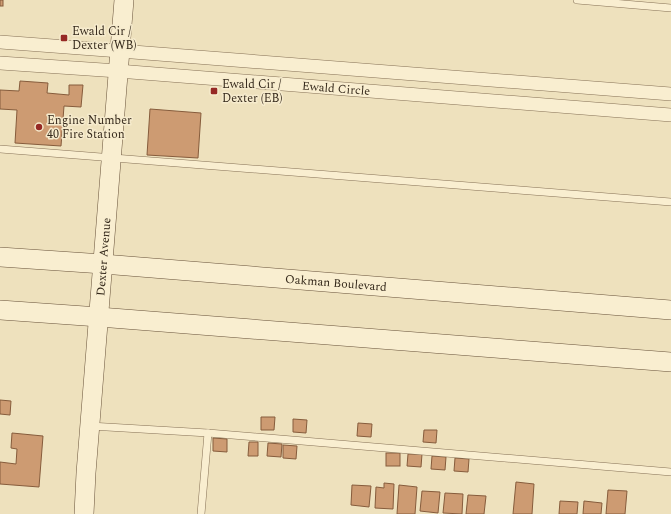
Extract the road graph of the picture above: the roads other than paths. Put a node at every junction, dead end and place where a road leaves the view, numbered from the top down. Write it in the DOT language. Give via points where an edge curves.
graph roads {
  1 [pos="124,0"];
  2 [pos="577,0"];
  3 [pos="671,8"];
  4 [pos="0,42"];
  5 [pos="120,51"];
  6 [pos="0,63"];
  7 [pos="118,71"];
  8 [pos="671,94"];
  9 [pos="671,115"];
  10 [pos="0,149"];
  11 [pos="111,158"];
  12 [pos="671,202"];
  13 [pos="0,257"];
  14 [pos="103,264"];
  15 [pos="0,310"];
  16 [pos="671,310"];
  17 [pos="99,317"];
  18 [pos="671,362"];
  19 [pos="90,426"];
  20 [pos="208,433"];
  21 [pos="671,472"];
  22 [pos="84,514"];
  23 [pos="201,514"];
  1 -- 5 [label="street, Dexter Avenue"];
  2 -- 3 [label="lane"];
  4 -- 5 [label="street, Ewald Circle"];
  5 -- 7 [label="street, Dexter Avenue"];
  5 -- 8 [label="street, Ewald Circle"];
  6 -- 7 [label="street, Ewald Circle"];
  7 -- 9 [label="street, Ewald Circle"];
  7 -- 11 [label="street, Dexter Avenue"];
  10 -- 11 [label="lane"];
  11 -- 12 [label="lane"];
  11 -- 14 [label="street, Dexter Avenue"];
  13 -- 14 [label="street, Oakman Boulevard"];
  14 -- 16 [label="street, Oakman Boulevard"];
  14 -- 17 [label="street, Dexter Avenue"];
  15 -- 17 [label="street"];
  17 -- 18 [label="street"];
  17 -- 19 [label="street, Dexter Avenue"];
  19 -- 20 [label="lane"];
  19 -- 22 [label="street, Dexter Avenue"];
  20 -- 21 [label="lane"];
  20 -- 23 [label="lane"];
}
